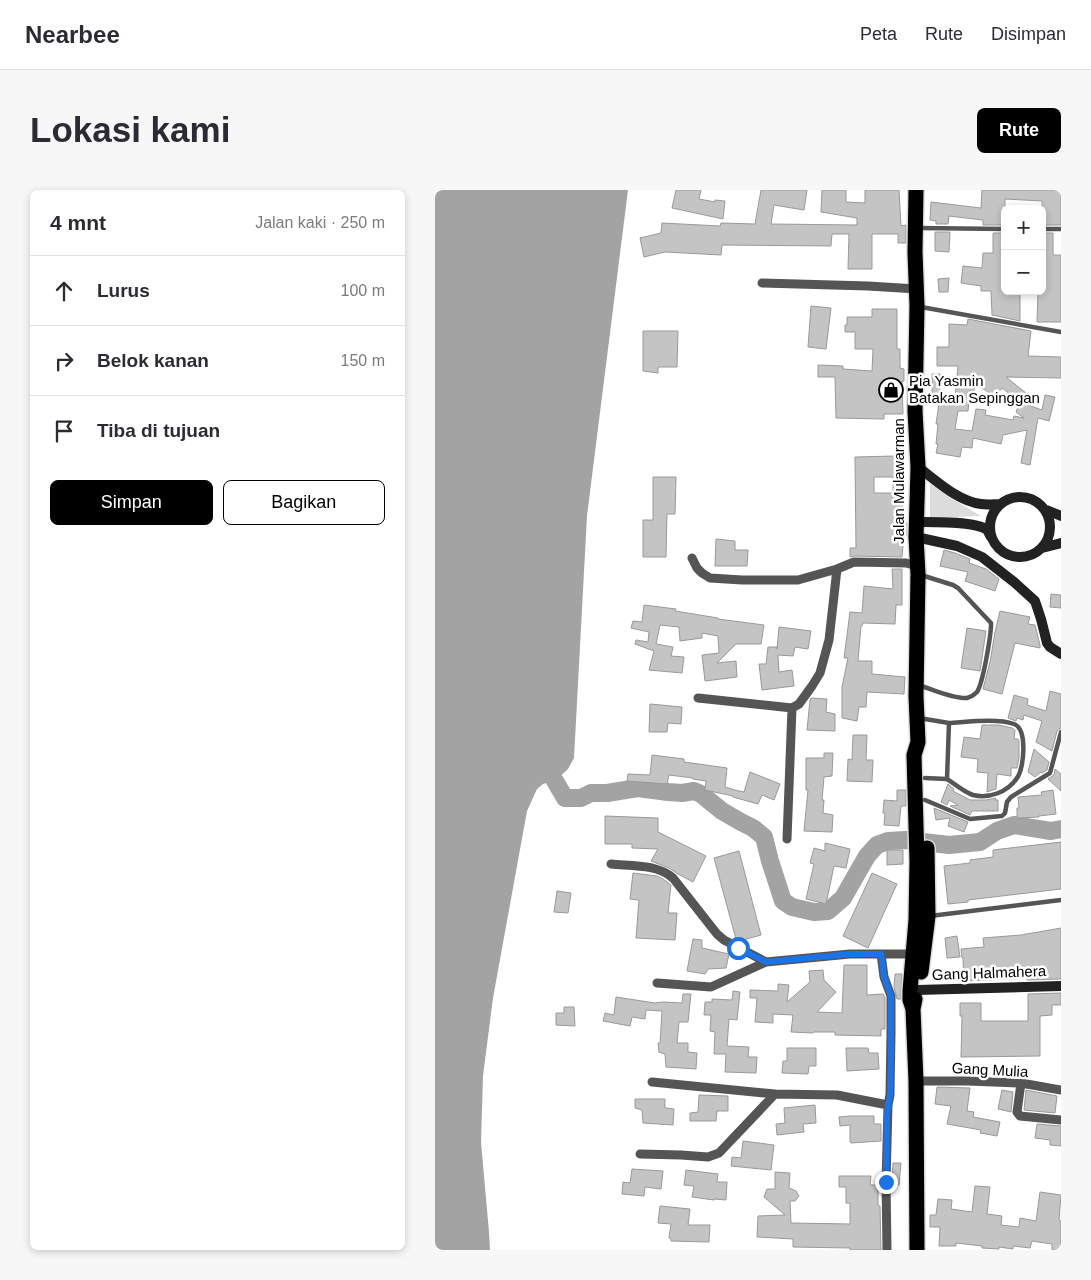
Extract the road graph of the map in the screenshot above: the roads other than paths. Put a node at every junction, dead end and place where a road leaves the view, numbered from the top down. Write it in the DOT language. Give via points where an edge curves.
graph roads {
  1 [pos="916,190"];
  2 [pos="915,228"];
  3 [pos="1001,228"];
  4 [pos="1046,229"];
  5 [pos="1061,229"];
  6 [pos="762,283"];
  7 [pos="917,289"];
  8 [pos="917,306"];
  9 [pos="1061,332"];
  10 [pos="918,467"];
  11 [pos="1001,504"];
  12 [pos="1044,509"];
  13 [pos="1061,516"];
  14 [pos="916,530"];
  15 [pos="991,538"];
  16 [pos="1061,543"];
  17 [pos="1042,548"];
  18 [pos="692,558"];
  19 [pos="837,569"];
  20 [pos="917,570"];
  21 [pos="1061,654"];
  22 [pos="917,684"];
  23 [pos="698,698"];
  24 [pos="792,708"];
  25 [pos="917,718"];
  26 [pos="949,723"];
  27 [pos="1061,732"];
  28 [pos="918,742"];
  29 [pos="925,778"];
  30 [pos="947,779"];
  31 [pos="925,800"];
  32 [pos="921,825"];
  33 [pos="787,839"];
  34 [pos="922,861"];
  35 [pos="611,864"];
  36 [pos="1061,900"];
  37 [pos="928,916"];
  38 [pos="881,954"];
  39 [pos="913,954"];
  40 [pos="766,962"];
  41 [pos="657,983"];
  42 [pos="1061,986"];
  43 [pos="917,990"];
  44 [pos="913,1008"];
  45 [pos="916,1081"];
  46 [pos="652,1082"];
  47 [pos="1021,1083"];
  48 [pos="1061,1090"];
  49 [pos="775,1094"];
  50 [pos="888,1105"];
  51 [pos="1061,1120"];
  52 [pos="640,1154"];
  53 [pos="887,1250"];
  54 [pos="917,1250"];
  1 -- 2 [label="highway, Jalan Mulawarman"];
  2 -- 3 [label="lane"];
  2 -- 7 [label="highway, Jalan Mulawarman"];
  4 -- 5 [label="lane"];
  6 -- 7 [label="street"];
  7 -- 8 [label="highway, Jalan Mulawarman"];
  8 -- 9 [label="lane"];
  8 -- 10 [label="highway, Jalan Mulawarman" via="915,411"];
  10 -- 11 [label="street" via="957,495 981,504"];
  10 -- 14 [label="highway, Jalan Mulawarman"];
  11 -- 12 [label="street" via="1009,499 1028,498"];
  11 -- 15 [label="street" via="992,516"];
  12 -- 13 [label="street"];
  12 -- 17 [label="street" via="1049,529"];
  14 -- 15 [label="street" via="955,523 986,530"];
  14 -- 20 [label="highway, Jalan Mulawarman"];
  14 -- 21 [label="street" via="982,557 1014,582 1035,601 1047,642"];
  15 -- 17 [label="street" via="1000,550 1014,557 1034,554"];
  16 -- 17 [label="street"];
  18 -- 19 [label="street" via="697,568 710,578 798,580"];
  19 -- 20 [label="street" via="854,562 906,563"];
  19 -- 24 [label="street" via="829,640 820,673 799,704"];
  20 -- 22 [label="highway, Jalan Mulawarman"];
  20 -- 22 [label="lane" via="958,588 991,623 981,680 971,696 958,698"];
  22 -- 25 [label="highway, Jalan Mulawarman"];
  23 -- 24 [label="street"];
  24 -- 33 [label="street"];
  25 -- 26 [label="lane"];
  25 -- 28 [label="highway, Jalan Mulawarman"];
  26 -- 30 [label="lane"];
  26 -- 30 [label="lane" via="991,721 1014,724 1023,741 1020,773 997,794 974,795"];
  27 -- 31 [label="lane" via="1050,773 1011,796 1002,816 970,819"];
  28 -- 29 [label="highway, Jalan Mulawarman"];
  28 -- 32 [label="highway, Jalan Mulawarman" via="914,755"];
  29 -- 30 [label="lane"];
  29 -- 31 [label="highway, Jalan Mulawarman"];
  31 -- 32 [label="highway, Jalan Mulawarman"];
  32 -- 34 [label="highway, Jalan Mulawarman"];
  34 -- 37 [label="highway, Jalan Mulawarman"];
  34 -- 39 [label="highway, Jalan Mulawarman"];
  35 -- 40 [label="street" via="667,872 717,934"];
  36 -- 37 [label="lane"];
  37 -- 43 [label="highway, Jalan Mulawarman"];
  38 -- 39 [label="street"];
  38 -- 40 [label="street"];
  38 -- 50 [label="street" via="891,996"];
  39 -- 44 [label="highway, Jalan Mulawarman" via="910,1000"];
  40 -- 41 [label="street" via="711,987"];
  42 -- 43 [label="street, Gang Halmahera"];
  43 -- 44 [label="highway, Jalan Mulawarman"];
  44 -- 45 [label="highway, Jalan Mulawarman"];
  45 -- 47 [label="street, Gang Mulia"];
  45 -- 54 [label="highway, Jalan Mulawarman"];
  46 -- 49 [label="street"];
  47 -- 48 [label="street, Gang Mulia"];
  47 -- 51 [label="street" via="1020,1116"];
  49 -- 50 [label="street" via="837,1095"];
  49 -- 52 [label="street" via="719,1153 708,1157"];
  50 -- 53 [label="street"];
}
